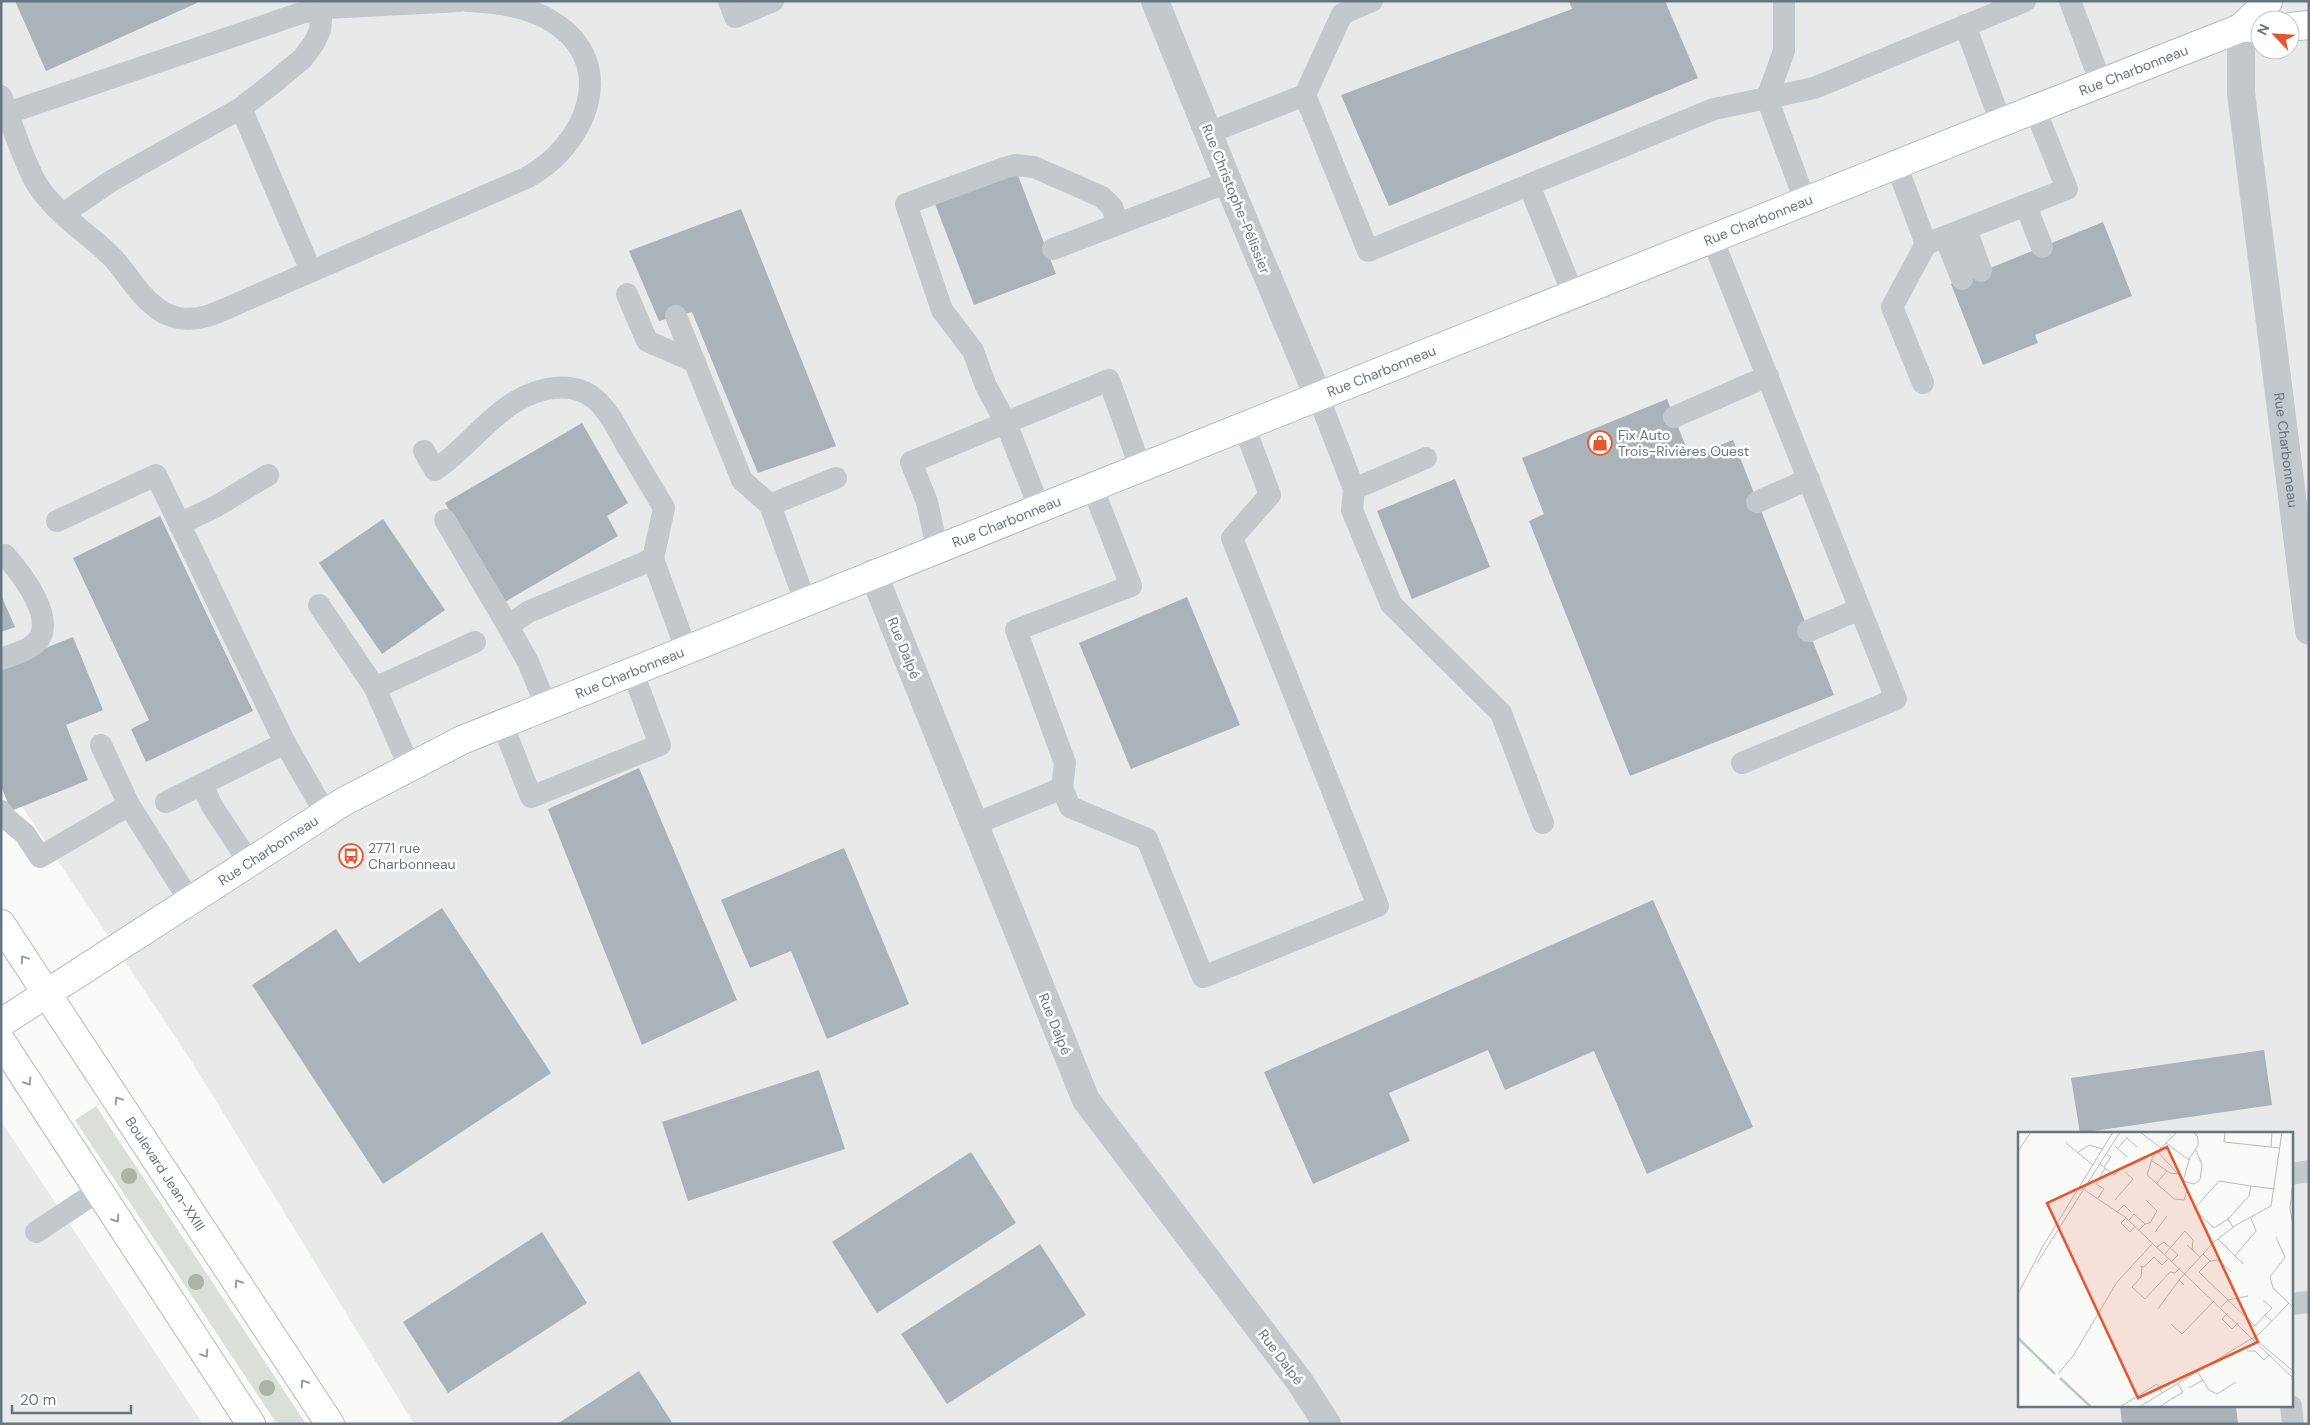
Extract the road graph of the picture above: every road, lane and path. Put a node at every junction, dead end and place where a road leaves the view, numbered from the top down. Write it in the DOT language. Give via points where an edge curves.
graph roads {
  1 [pos="460,1"];
  2 [pos="468,1"];
  3 [pos="729,1"];
  4 [pos="773,1"];
  5 [pos="1155,1"];
  6 [pos="1372,1"];
  7 [pos="1784,1"];
  8 [pos="2025,1"];
  9 [pos="2070,1"];
  10 [pos="2240,1"];
  11 [pos="407,2"];
  12 [pos="322,8"];
  13 [pos="1965,25"];
  14 [pos="2250,28"];
  15 [pos="2101,83"];
  16 [pos="1305,96"];
  17 [pos="1767,98"];
  18 [pos="4,104"];
  19 [pos="241,108"];
  20 [pos="2035,109"];
  21 [pos="2001,122"];
  22 [pos="1208,133"];
  23 [pos="1896,164"];
  24 [pos="1228,182"];
  25 [pos="1529,185"];
  26 [pos="1805,201"];
  27 [pos="2026,206"];
  28 [pos="63,214"];
  29 [pos="1118,224"];
  30 [pos="1966,229"];
  31 [pos="1712,238"];
  32 [pos="1936,240"];
  33 [pos="2042,247"];
  34 [pos="1054,249"];
  35 [pos="311,271"];
  36 [pos="626,294"];
  37 [pos="1572,294"];
  38 [pos="676,316"];
  39 [pos="695,362"];
  40 [pos="1768,376"];
  41 [pos="1923,383"];
  42 [pos="1318,396"];
  43 [pos="1674,417"];
  44 [pos="1006,423"];
  45 [pos="1244,426"];
  46 [pos="424,451"];
  47 [pos="1426,458"];
  48 [pos="1140,467"];
  49 [pos="268,474"];
  50 [pos="836,478"];
  51 [pos="1809,479"];
  52 [pos="1092,486"];
  53 [pos="1354,489"];
  54 [pos="1757,502"];
  55 [pos="770,505"];
  56 [pos="1039,507"];
  57 [pos="445,520"];
  58 [pos="57,521"];
  59 [pos="179,524"];
  60 [pos="937,548"];
  61 [pos="5,555"];
  62 [pos="653,559"];
  63 [pos="873,573"];
  64 [pos="805,601"];
  65 [pos="319,605"];
  66 [pos="1860,609"];
  67 [pos="508,626"];
  68 [pos="1808,631"];
  69 [pos="2309,631"];
  70 [pos="475,642"];
  71 [pos="686,649"];
  72 [pos="1,659"];
  73 [pos="632,670"];
  74 [pos="374,688"];
  75 [pos="546,705"];
  76 [pos="502,723"];
  77 [pos="285,744"];
  78 [pos="101,745"];
  79 [pos="1742,763"];
  80 [pos="409,766"];
  81 [pos="202,785"];
  82 [pos="1062,788"];
  83 [pos="166,802"];
  84 [pos="129,806"];
  85 [pos="1,811"];
  86 [pos="325,813"];
  87 [pos="1543,823"];
  88 [pos="975,824"];
  89 [pos="249,862"];
  90 [pos="190,901"];
  91 [pos="1,924"];
  92 [pos="47,993"];
  93 [pos="1,1023"];
  94 [pos="1,1041"];
  95 [pos="2309,1172"];
  96 [pos="2292,1174"];
  97 [pos="98,1191"];
  98 [pos="36,1232"];
  99 [pos="2309,1302"];
  100 [pos="2292,1304"];
  101 [pos="2291,1408"];
  102 [pos="251,1424"];
  103 [pos="330,1424"];
  104 [pos="1327,1424"];
  105 [pos="2293,1424"];
  1 -- 11 [label="lane"];
  2 -- 35 [label="lane" via="517,8 551,21 568,34 583,56 590,76 588,104 579,128 555,157 532,175"];
  3 -- 4 [label="lane" via="735,16"];
  5 -- 22 [label="street, Rue Christophe-Pélissier"];
  6 -- 16 [label="lane" via="1342,14"];
  7 -- 17 [label="lane" via="1784,52"];
  8 -- 13 [label="lane"];
  9 -- 15 [label="lane"];
  10 -- 14 [label="street"];
  11 -- 12 [label="lane"];
  12 -- 18 [label="lane"];
  12 -- 19 [label="lane" via="320,30 303,58"];
  13 -- 17 [label="lane" via="1814,88"];
  13 -- 21 [label="lane"];
  14 -- 15 [label="street, Rue Charbonneau"];
  14 -- 69 [label="street, Rue Charbonneau" via="2241,93"];
  15 -- 20 [label="street, Rue Charbonneau"];
  16 -- 22 [label="lane"];
  16 -- 25 [label="lane" via="1368,251"];
  17 -- 25 [label="lane" via="1714,109"];
  17 -- 26 [label="lane"];
  18 -- 28 [label="lane" via="35,181"];
  19 -- 28 [label="lane" via="111,181"];
  19 -- 35 [label="lane"];
  20 -- 21 [label="street, Rue Charbonneau"];
  20 -- 27 [label="lane" via="2067,189"];
  21 -- 23 [label="street, Rue Charbonneau"];
  22 -- 24 [label="street, Rue Christophe-Pélissier"];
  23 -- 26 [label="street, Rue Charbonneau"];
  23 -- 32 [label="lane"];
  24 -- 29 [label="lane"];
  24 -- 42 [label="street, Rue Christophe-Pélissier"];
  25 -- 37 [label="lane"];
  26 -- 31 [label="street, Rue Charbonneau"];
  27 -- 30 [label="lane"];
  27 -- 33 [label="lane"];
  28 -- 35 [label="lane" via="111,256 146,300 180,318 201,318"];
  29 -- 34 [label="lane"];
  29 -- 44 [label="lane" via="1112,208 1102,197 1034,166 1024,165 1004,168 906,204 942,310 973,351 986,386"];
  30 -- 32 [label="lane"];
  30 -- 32 [label="lane" via="1972,275"];
  31 -- 37 [label="street, Rue Charbonneau"];
  31 -- 40 [label="lane"];
  32 -- 41 [label="lane" via="1892,307"];
  36 -- 39 [label="lane" via="647,341"];
  37 -- 42 [label="street, Rue Charbonneau"];
  38 -- 39 [label="lane"];
  39 -- 55 [label="lane" via="742,480"];
  40 -- 43 [label="lane"];
  40 -- 51 [label="lane"];
  42 -- 45 [label="street, Rue Charbonneau"];
  42 -- 53 [label="lane"];
  44 -- 48 [label="lane" via="1109,380"];
  44 -- 56 [label="lane"];
  44 -- 60 [label="lane" via="911,462 927,502"];
  45 -- 48 [label="street, Rue Charbonneau"];
  45 -- 82 [label="lane" via="1270,495 1232,538 1378,906 1203,977 1147,839 1070,807"];
  46 -- 62 [label="lane" via="435,470 512,404 548,389 582,390 609,415 664,508"];
  47 -- 53 [label="lane"];
  48 -- 52 [label="street, Rue Charbonneau"];
  49 -- 59 [label="lane" via="215,507"];
  50 -- 55 [label="lane"];
  51 -- 54 [label="lane"];
  51 -- 66 [label="lane"];
  52 -- 56 [label="street, Rue Charbonneau"];
  52 -- 82 [label="lane" via="1131,586 1016,630 1066,763"];
  53 -- 87 [label="lane" via="1352,510 1391,604 1501,713"];
  55 -- 64 [label="lane"];
  56 -- 60 [label="street, Rue Charbonneau"];
  57 -- 67 [label="lane"];
  58 -- 59 [label="lane" via="156,475"];
  59 -- 77 [label="lane"];
  60 -- 63 [label="street, Rue Charbonneau"];
  61 -- 72 [label="lane" via="36,599 43,624 34,645"];
  62 -- 67 [label="lane" via="528,612"];
  62 -- 71 [label="lane"];
  63 -- 64 [label="street, Rue Charbonneau"];
  63 -- 88 [label="street, Rue Dalpé"];
  64 -- 71 [label="street, Rue Charbonneau"];
  65 -- 74 [label="lane"];
  66 -- 68 [label="lane"];
  66 -- 79 [label="lane" via="1896,699"];
  67 -- 75 [label="lane"];
  70 -- 74 [label="lane"];
  71 -- 73 [label="street, Rue Charbonneau"];
  73 -- 75 [label="street, Rue Charbonneau"];
  73 -- 76 [label="lane" via="660,745 530,797"];
  74 -- 80 [label="lane"];
  75 -- 76 [label="street, Rue Charbonneau"];
  76 -- 80 [label="street, Rue Charbonneau"];
  77 -- 81 [label="lane"];
  77 -- 86 [label="lane"];
  78 -- 84 [label="lane"];
  80 -- 86 [label="street, Rue Charbonneau"];
  81 -- 83 [label="lane"];
  81 -- 89 [label="lane"];
  82 -- 88 [label="lane"];
  84 -- 85 [label="lane" via="40,858 25,834"];
  84 -- 90 [label="lane"];
  86 -- 89 [label="street, Rue Charbonneau"];
  88 -- 104 [label="street, Rue Dalpé" via="1086,1100 1300,1382"];
  89 -- 90 [label="street, Rue Charbonneau"];
  90 -- 92 [label="street, Rue Charbonneau"];
  92 -- 91 [label="street, Boulevard Jean-XXIII, one-way"];
  92 -- 93 [label="street, Rue Charbonneau"];
  103 -- 92 [label="street, Boulevard Jean-XXIII, one-way"];
  94 -- 97 [label="street, one-way"];
  95 -- 96 [label="lane"];
  97 -- 98 [label="lane"];
  97 -- 102 [label="street, one-way"];
  99 -- 100 [label="lane"];
  101 -- 105 [label="lane"];
}
